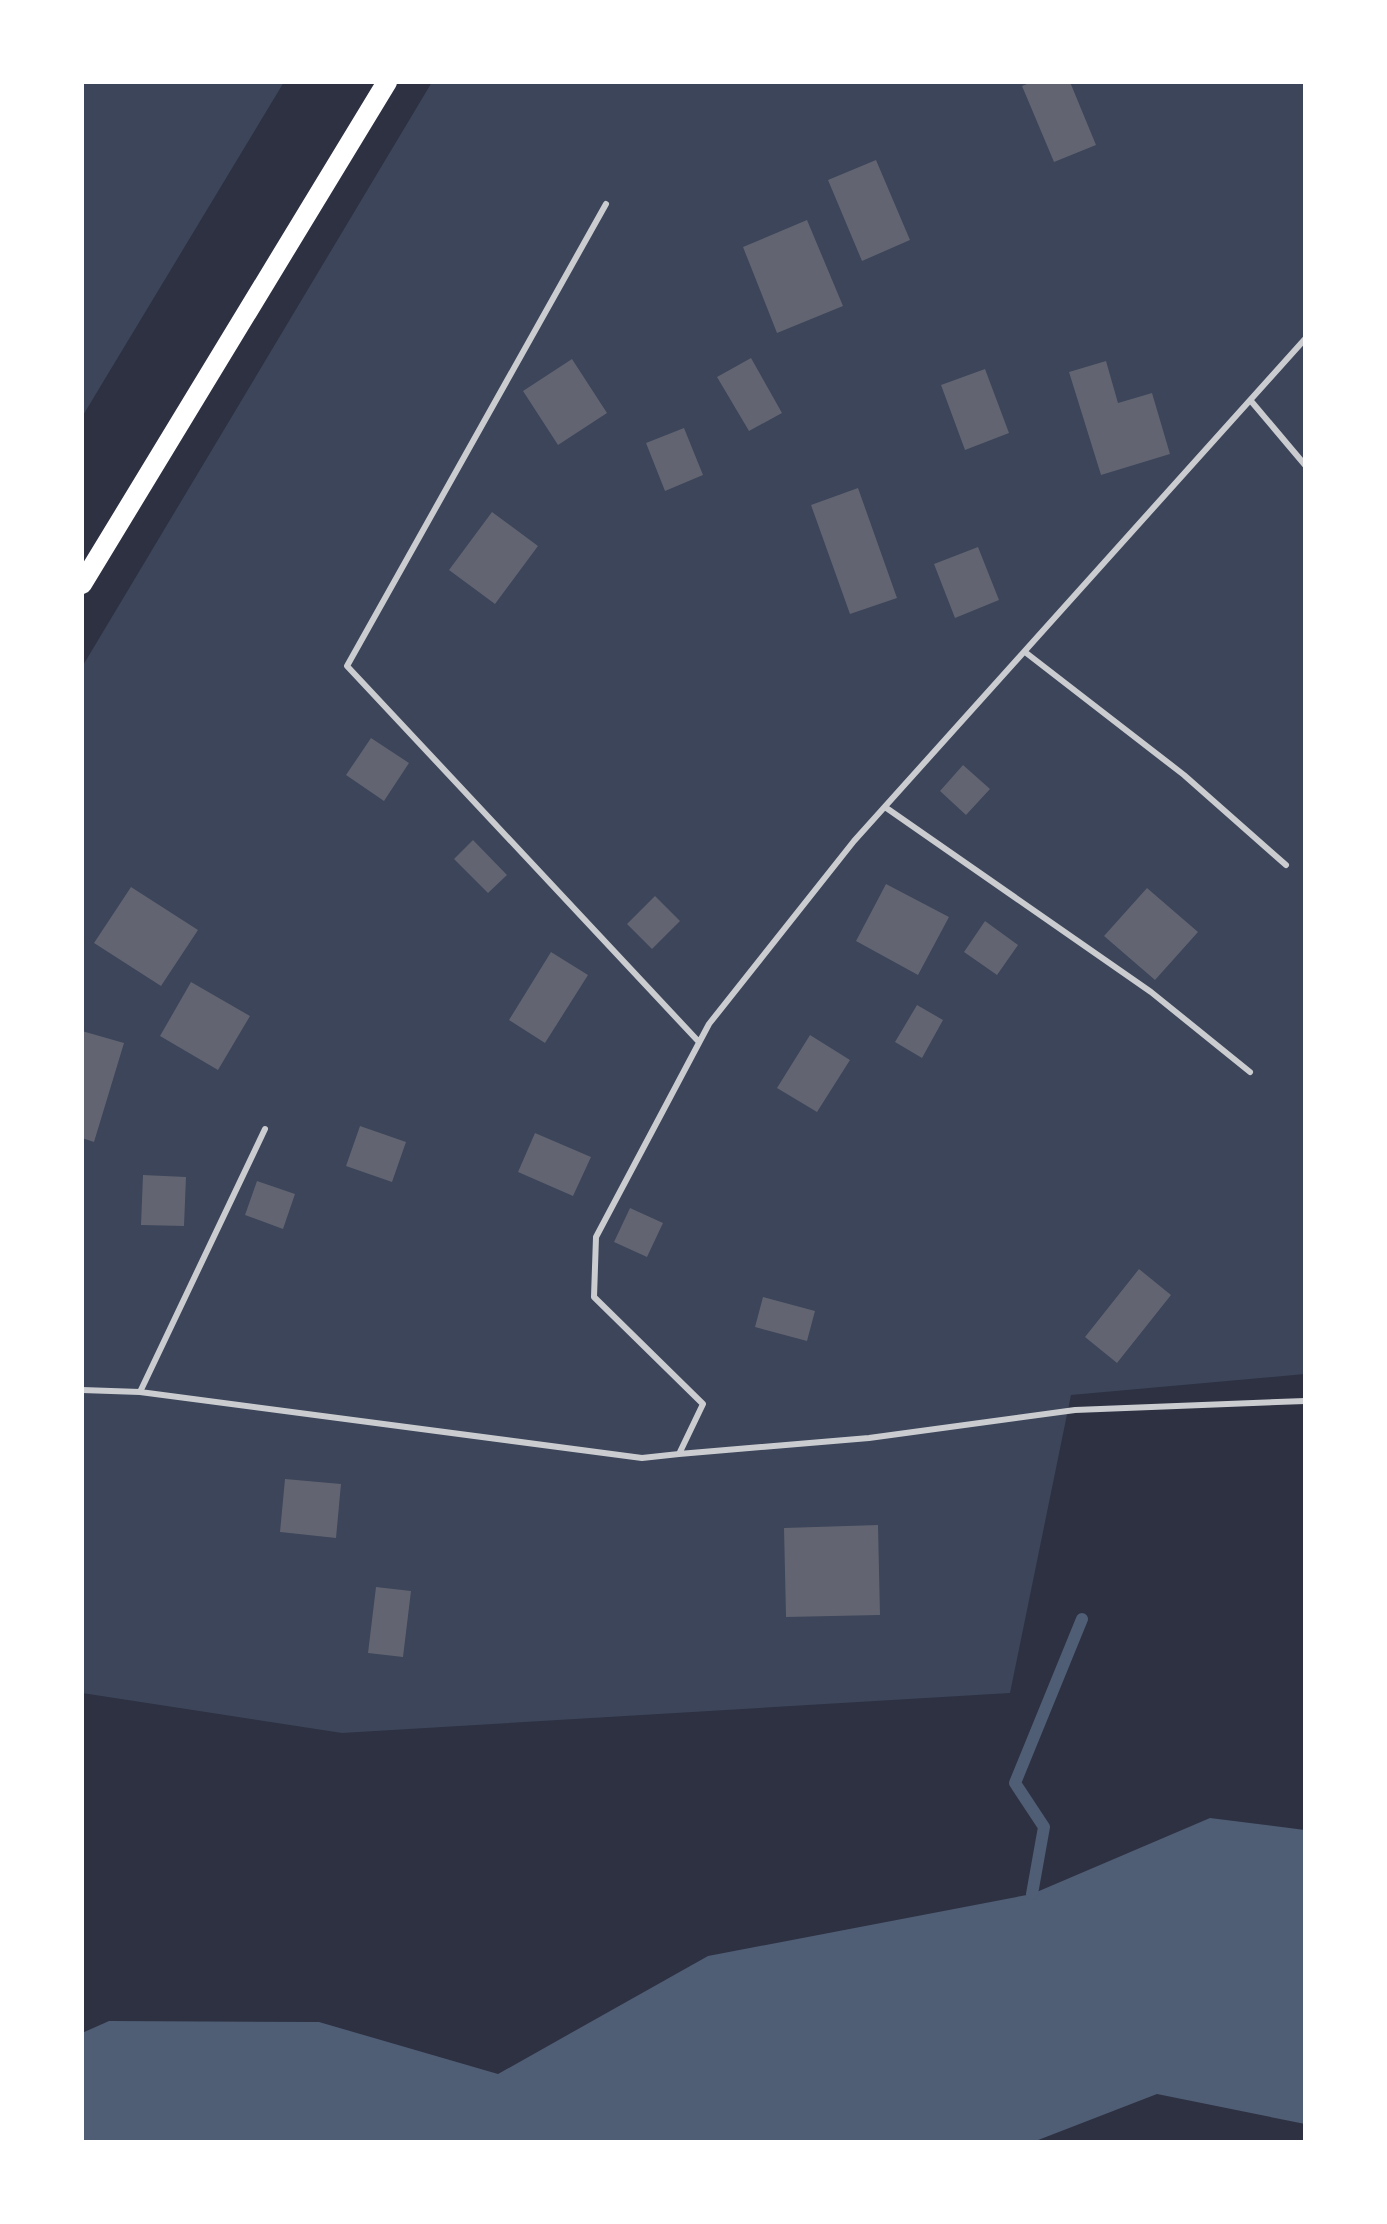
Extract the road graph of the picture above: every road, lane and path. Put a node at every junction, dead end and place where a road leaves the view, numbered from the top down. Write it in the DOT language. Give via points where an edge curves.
graph roads {
  1 [pos="387,82"];
  2 [pos="606,204"];
  3 [pos="1305,339"];
  4 [pos="1251,401"];
  5 [pos="1305,465"];
  6 [pos="82,584"];
  7 [pos="1025,652"];
  8 [pos="885,807"];
  9 [pos="1286,865"];
  10 [pos="699,1042"];
  11 [pos="1250,1072"];
  12 [pos="265,1129"];
  13 [pos="82,1390"];
  14 [pos="140,1392"];
  15 [pos="1305,1401"];
  16 [pos="679,1454"];
  1 -- 6 [label="main road"];
  2 -- 10 [label="lane" via="347,666"];
  3 -- 4 [label="lane"];
  4 -- 5 [label="lane"];
  4 -- 7 [label="lane"];
  7 -- 8 [label="lane"];
  7 -- 9 [label="lane" via="1184,775"];
  8 -- 10 [label="lane" via="718,1011"];
  8 -- 11 [label="lane" via="1151,992"];
  10 -- 16 [label="lane" via="596,1237 594,1297 703,1404"];
  12 -- 14 [label="lane"];
  13 -- 14 [label="lane"];
  14 -- 16 [label="lane" via="642,1458"];
  15 -- 16 [label="lane" via="1075,1410 869,1438"];
}
